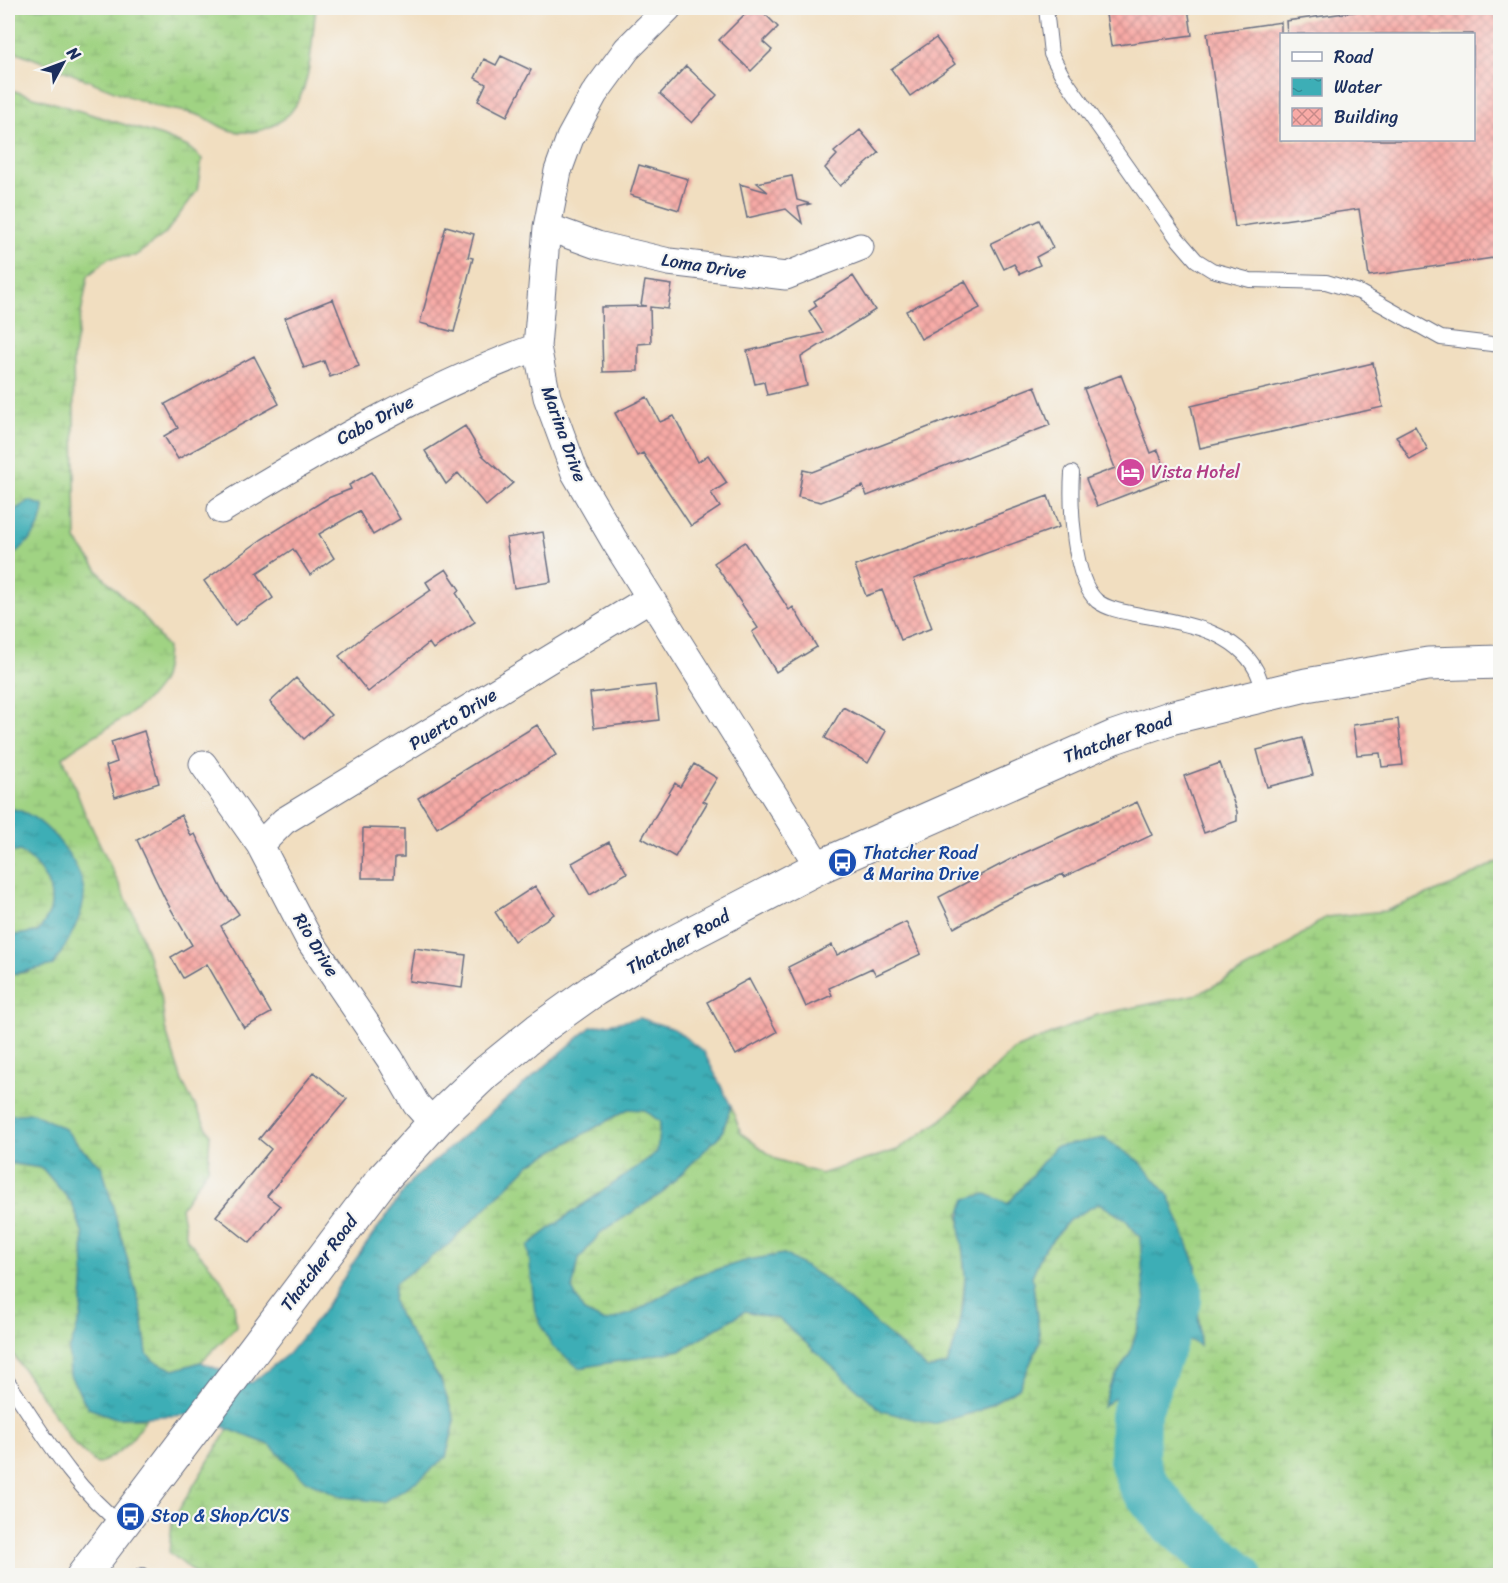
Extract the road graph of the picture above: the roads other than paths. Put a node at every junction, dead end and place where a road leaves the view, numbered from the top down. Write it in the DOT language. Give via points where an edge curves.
graph roads {
  1 [pos="668,8"];
  2 [pos="1046,8"];
  3 [pos="547,227"];
  4 [pos="860,247"];
  5 [pos="1500,345"];
  6 [pos="537,347"];
  7 [pos="1072,473"];
  8 [pos="221,510"];
  9 [pos="650,598"];
  10 [pos="1500,662"];
  11 [pos="1265,696"];
  12 [pos="203,764"];
  13 [pos="260,845"];
  14 [pos="819,867"];
  15 [pos="433,1123"];
  16 [pos="8,1382"];
  17 [pos="122,1525"];
  18 [pos="83,1575"];
  1 -- 3 [label="street, Marina Drive" via="627,49 594,94 558,171"];
  2 -- 5 [label="lane" via="1051,54 1062,75 1196,260 1212,270 1250,280 1326,282 1359,292 1441,338"];
  3 -- 4 [label="street, Loma Drive" via="597,245 669,262 766,275 786,276"];
  3 -- 6 [label="street, Marina Drive"];
  6 -- 8 [label="street, Cabo Drive" via="410,401"];
  6 -- 9 [label="street, Marina Drive" via="548,397 575,473"];
  7 -- 11 [label="lane" via="1079,564 1089,591 1098,601 1115,609 1188,624 1226,639 1257,670"];
  9 -- 13 [label="street, Puerto Drive" via="284,821"];
  9 -- 14 [label="street, Marina Drive"];
  10 -- 11 [label="main road, Thatcher Road" via="1428,664"];
  11 -- 14 [label="main road, Thatcher Road" via="1170,718 1114,737"];
  12 -- 13 [label="street, Rio Drive"];
  13 -- 15 [label="street, Rio Drive" via="310,941 416,1104"];
  14 -- 15 [label="main road, Thatcher Road" via="661,949 594,990 485,1073"];
  15 -- 17 [label="main road, Thatcher Road" via="382,1180"];
  16 -- 17 [label="lane" via="71,1473 100,1508"];
  17 -- 18 [label="main road, Thatcher Road"];
}
